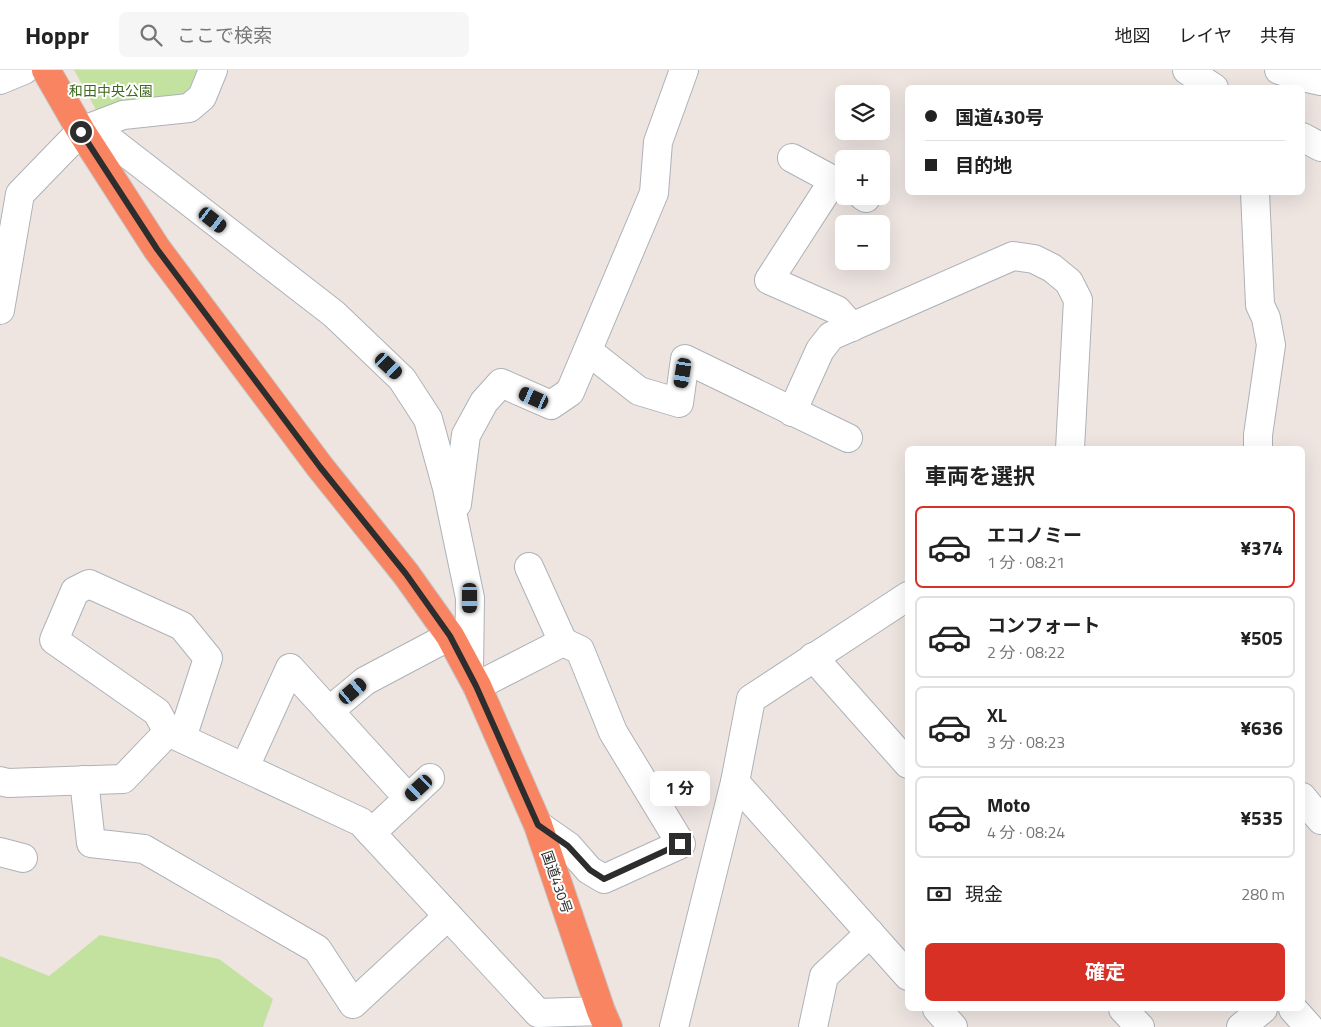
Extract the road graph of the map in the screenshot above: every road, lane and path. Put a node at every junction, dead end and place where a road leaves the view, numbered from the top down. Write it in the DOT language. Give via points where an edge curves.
graph roads {
  1 [pos="24,70"];
  2 [pos="46,70"];
  3 [pos="213,70"];
  4 [pos="684,70"];
  5 [pos="1187,70"];
  6 [pos="0,80"];
  7 [pos="1210,85"];
  8 [pos="87,129"];
  9 [pos="1305,139"];
  10 [pos="1321,147"];
  11 [pos="792,158"];
  12 [pos="835,181"];
  13 [pos="1255,195"];
  14 [pos="838,205"];
  15 [pos="0,310"];
  16 [pos="852,327"];
  17 [pos="588,351"];
  18 [pos="792,412"];
  19 [pos="848,438"];
  20 [pos="1070,446"];
  21 [pos="1258,446"];
  22 [pos="454,523"];
  23 [pos="529,567"];
  24 [pos="905,598"];
  25 [pos="450,636"];
  26 [pos="563,642"];
  27 [pos="813,657"];
  28 [pos="473,679"];
  29 [pos="329,711"];
  30 [pos="175,735"];
  31 [pos="905,761"];
  32 [pos="245,767"];
  33 [pos="430,778"];
  34 [pos="84,780"];
  35 [pos="0,781"];
  36 [pos="735,782"];
  37 [pos="408,798"];
  38 [pos="1305,801"];
  39 [pos="1321,820"];
  40 [pos="538,825"];
  41 [pos="371,833"];
  42 [pos="448,916"];
  43 [pos="870,933"];
  44 [pos="905,973"];
  45 [pos="939,1011"];
  46 [pos="1126,1011"];
  47 [pos="1261,1011"];
  48 [pos="1295,1011"];
  49 [pos="594,1019"];
  50 [pos="674,1027"];
  51 [pos="813,1027"];
  52 [pos="954,1027"];
  53 [pos="1140,1027"];
  54 [pos="1241,1027"];
  55 [pos="1309,1027"];
  1 -- 6 [label="street"];
  2 -- 8 [label="highway, 国道430号"];
  3 -- 8 [label="street" via="202,97 190,108 123,115"];
  4 -- 17 [label="street" via="658,142 654,193"];
  5 -- 7 [label="street"];
  8 -- 15 [label="street" via="20,194"];
  8 -- 22 [label="street" via="334,314 402,379 428,419"];
  8 -- 25 [label="highway, 国道430号" via="157,249"];
  9 -- 10 [label="street"];
  11 -- 12 [label="street"];
  13 -- 21 [label="street" via="1260,305 1271,345"];
  14 -- 16 [label="street" via="769,280 837,310"];
  16 -- 18 [label="street" via="832,336 820,350"];
  16 -- 20 [label="street" via="1013,256 1034,259 1052,268 1068,282 1078,300"];
  17 -- 18 [label="street" via="639,391 679,403 685,359"];
  17 -- 22 [label="street" via="570,392 550,405 501,383 484,402 466,435"];
  18 -- 19 [label="street"];
  22 -- 28 [label="street" via="470,598"];
  23 -- 26 [label="street"];
  24 -- 27 [label="street"];
  25 -- 28 [label="highway, 国道430号"];
  25 -- 29 [label="street" via="365,681"];
  26 -- 28 [label="street"];
  26 -- 40 [label="street" via="580,650 613,732 680,844 604,879 590,870 568,846"];
  27 -- 31 [label="street"];
  27 -- 36 [label="street" via="751,698"];
  28 -- 40 [label="highway, 国道430号"];
  29 -- 32 [label="street" via="290,668"];
  29 -- 37 [label="street"];
  30 -- 30 [label="street" via="157,712 54,640 75,591 89,584 182,626 208,658"];
  30 -- 32 [label="street"];
  30 -- 34 [label="street" via="123,779"];
  32 -- 41 [label="street" via="361,822"];
  33 -- 37 [label="street"];
  34 -- 35 [label="street"];
  34 -- 42 [label="street" via="91,843 144,849 317,949 353,1004"];
  36 -- 43 [label="street"];
  36 -- 50 [label="street"];
  37 -- 41 [label="street"];
  38 -- 39 [label="street"];
  40 -- 49 [label="highway, 国道430号"];
  41 -- 42 [label="street"];
  42 -- 49 [label="street" via="538,1013"];
  43 -- 44 [label="street"];
  43 -- 51 [label="street" via="824,976"];
  45 -- 52 [label="street"];
  46 -- 53 [label="street"];
  47 -- 54 [label="street"];
  48 -- 55 [label="street"];
}
